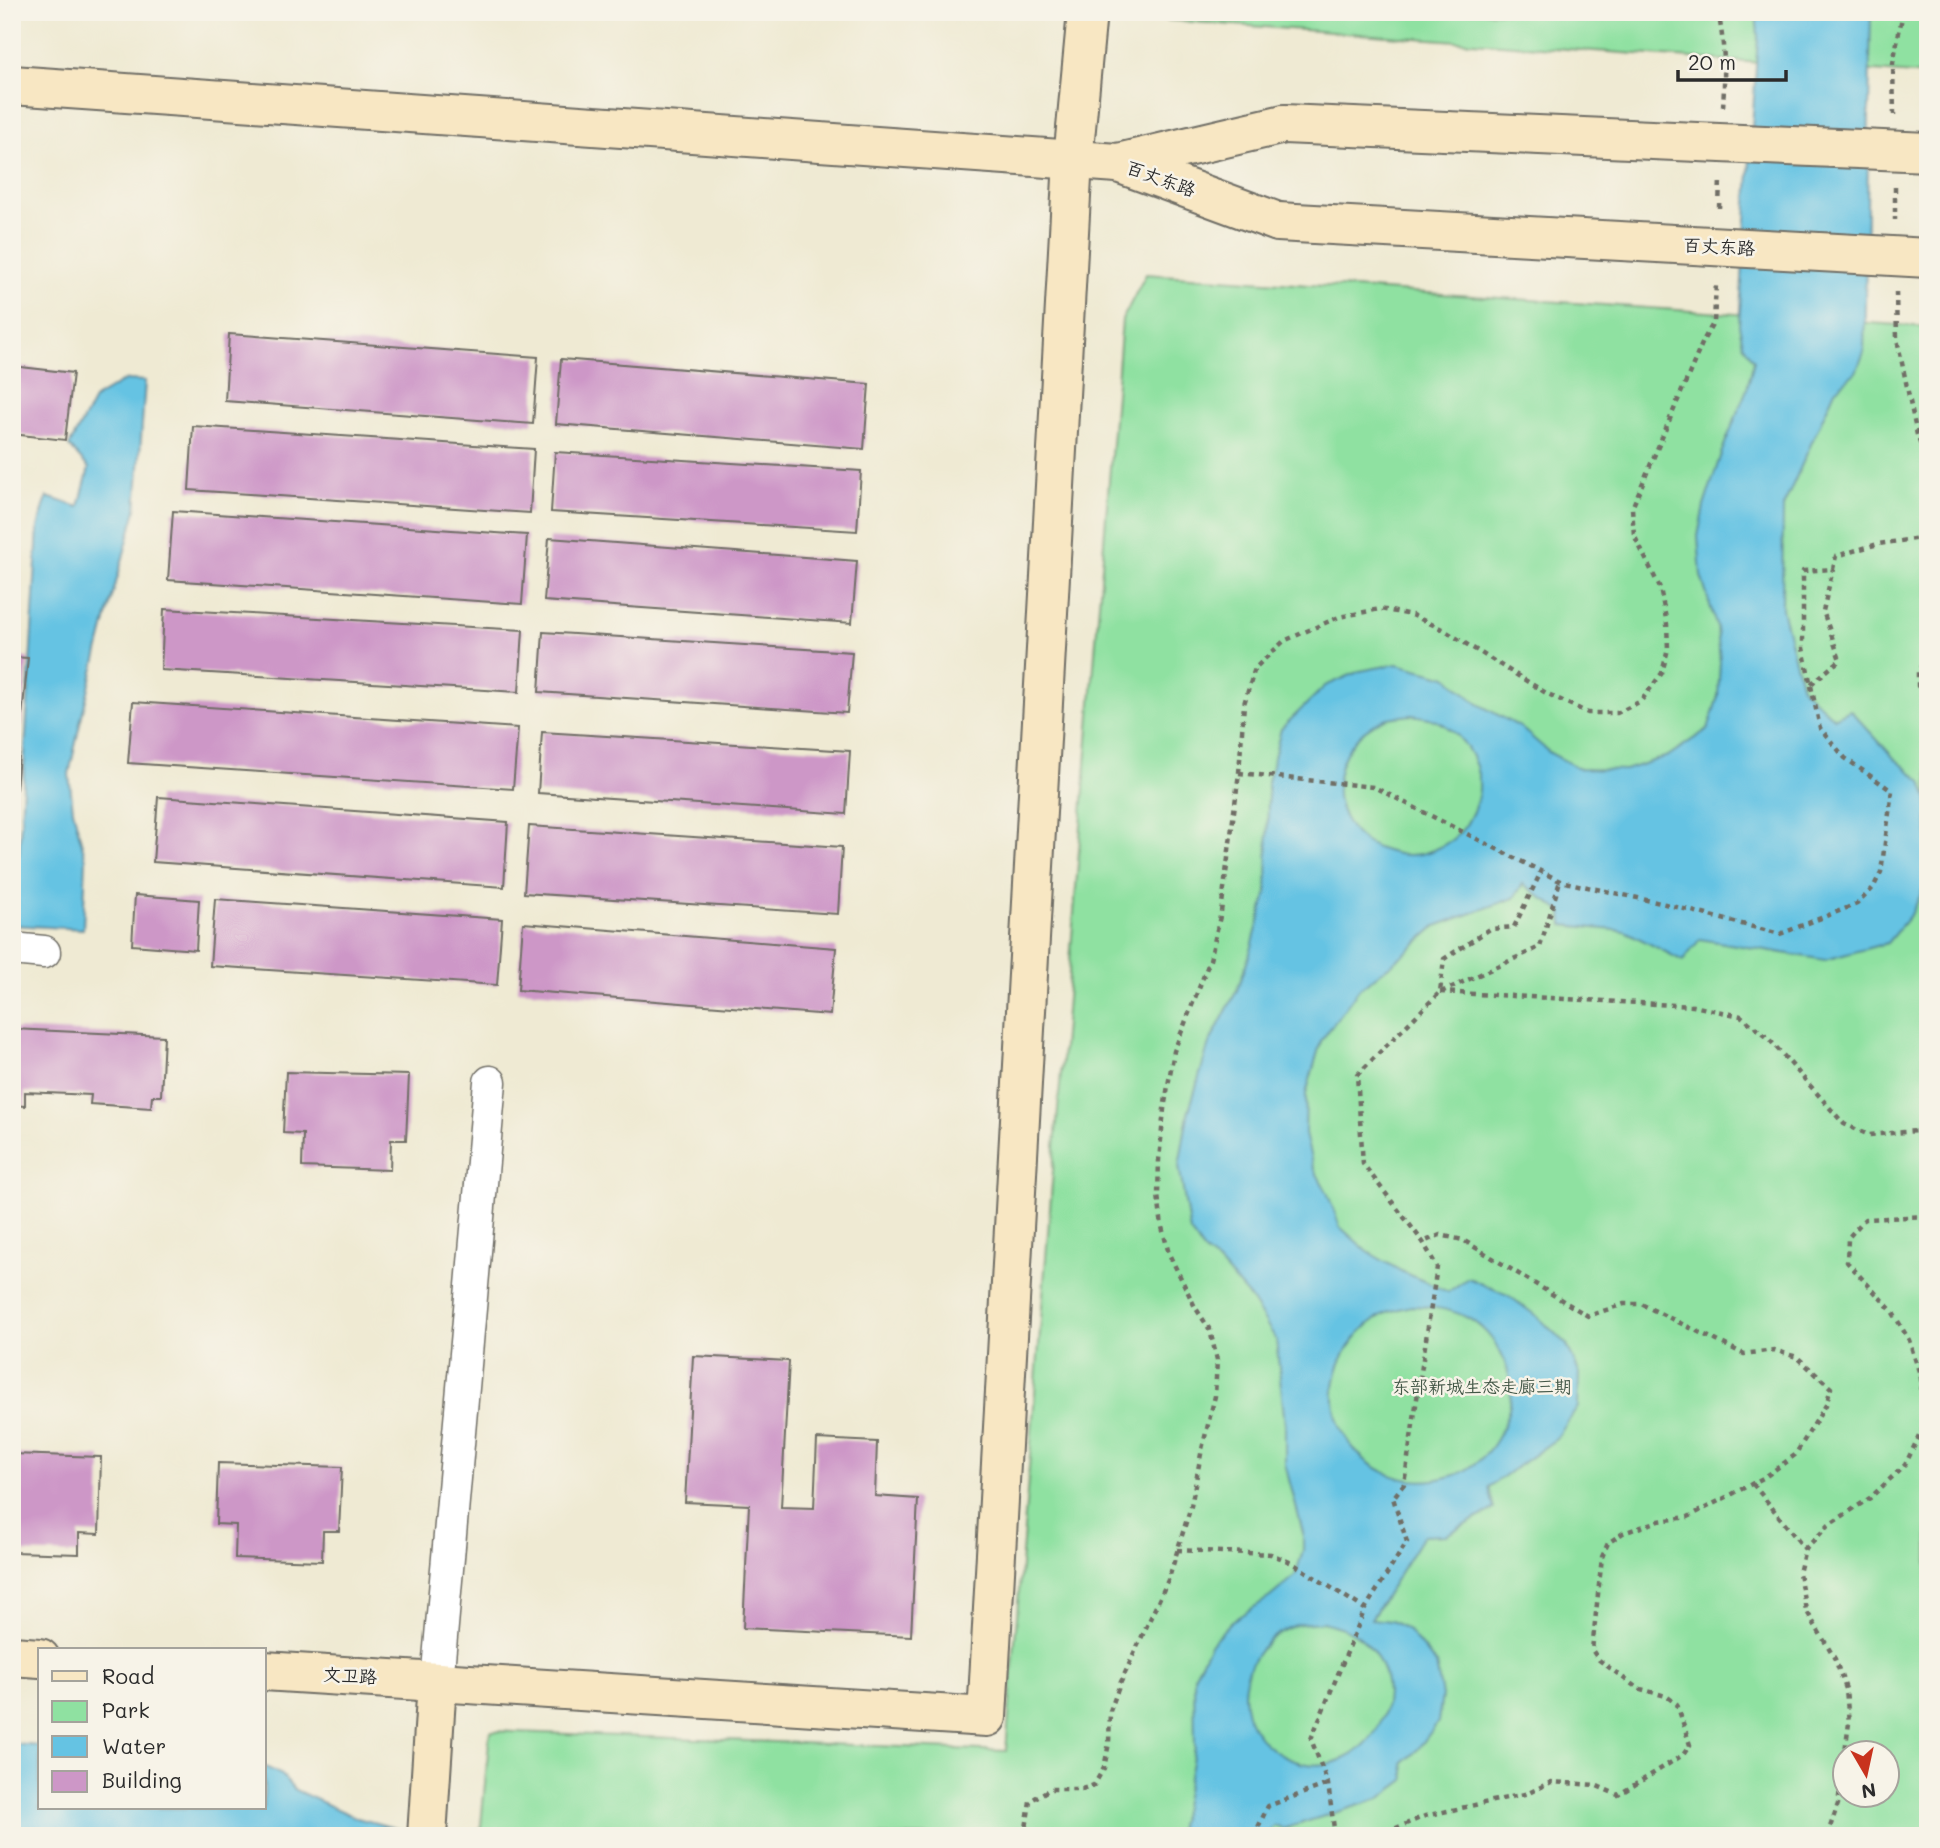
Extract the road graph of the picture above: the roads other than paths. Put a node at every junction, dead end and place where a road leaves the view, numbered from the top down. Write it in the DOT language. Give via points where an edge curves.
graph roads {
  1 [pos="1087,12"];
  2 [pos="12,85"];
  3 [pos="1928,152"];
  4 [pos="1073,160"];
  5 [pos="1118,163"];
  6 [pos="1928,258"];
  7 [pos="12,950"];
  8 [pos="44,952"];
  9 [pos="490,1082"];
  10 [pos="12,1656"];
  11 [pos="38,1658"];
  12 [pos="266,1671"];
  13 [pos="436,1682"];
  14 [pos="427,1836"];
  1 -- 4 [label="street"];
  2 -- 4 [label="street"];
  3 -- 5 [label="street, 百丈东路, bridge" via="1284,124"];
  4 -- 5 [label="street"];
  4 -- 13 [label="street, 文卫路" via="987,1717"];
  5 -- 6 [label="street, 百丈东路, bridge" via="1278,222"];
  7 -- 8 [label="street"];
  9 -- 13 [label="street"];
  10 -- 11 [label="street"];
  12 -- 13 [label="street, 文卫路"];
  13 -- 14 [label="street"];
}
